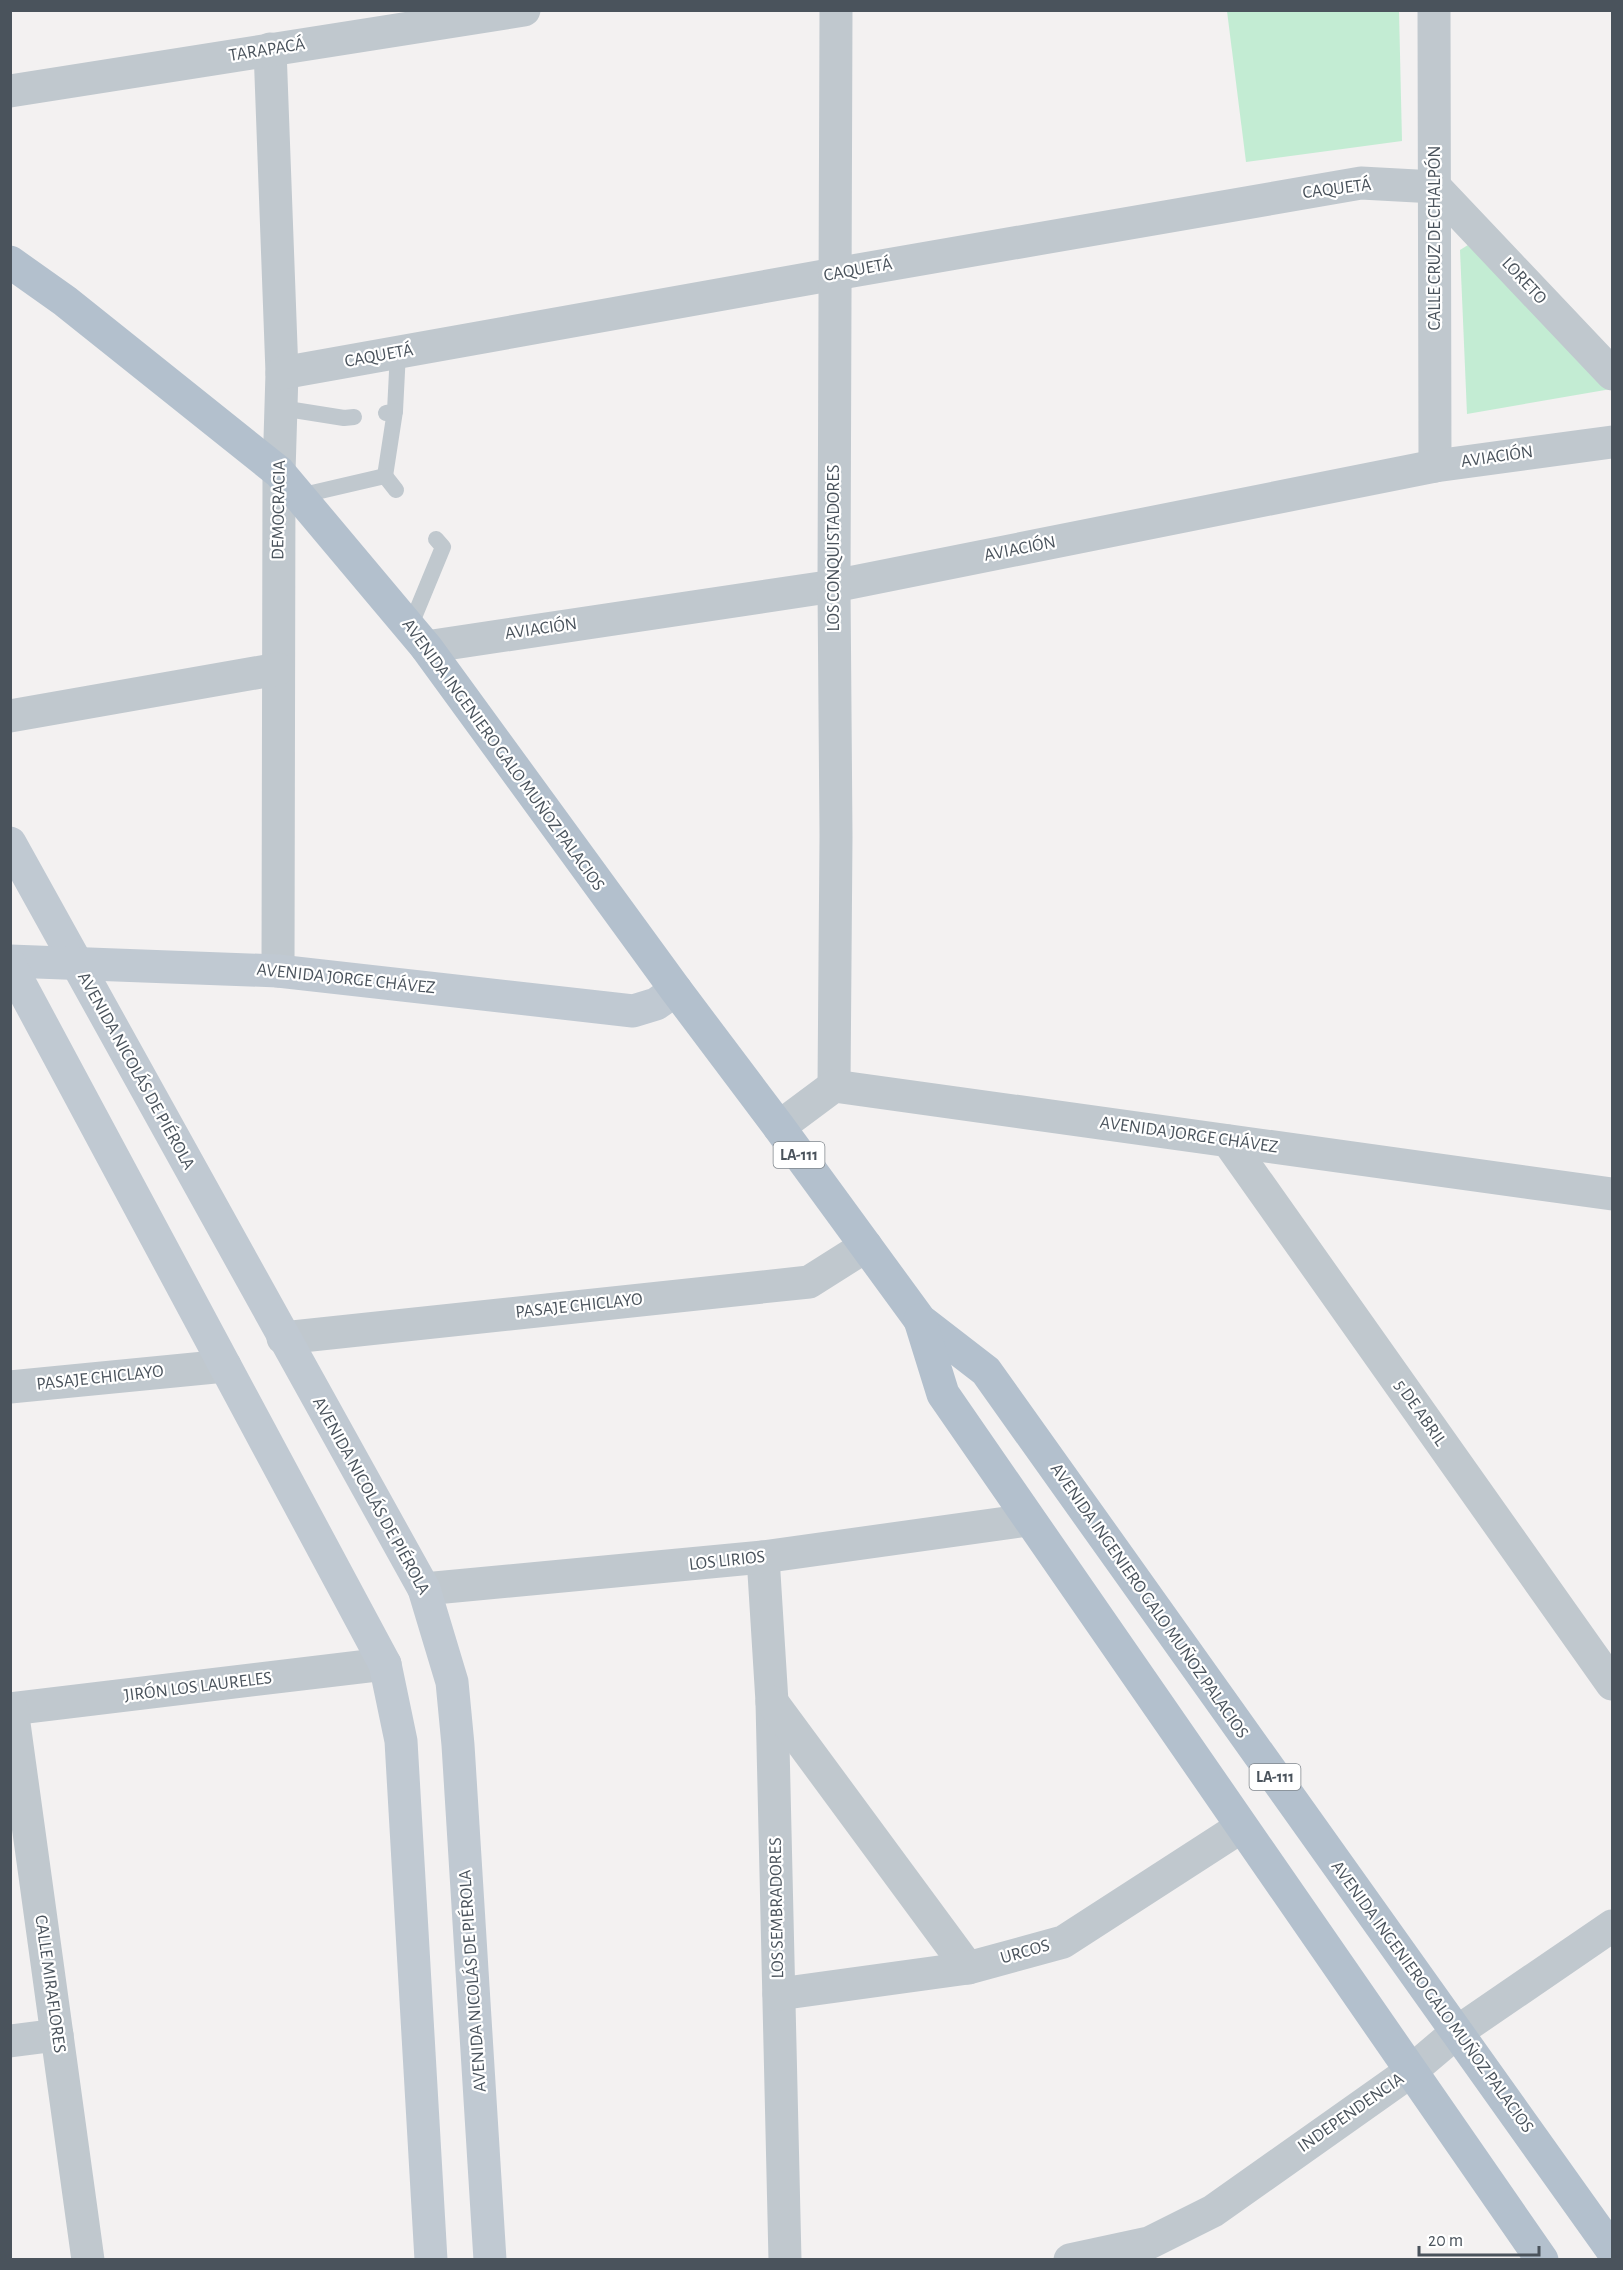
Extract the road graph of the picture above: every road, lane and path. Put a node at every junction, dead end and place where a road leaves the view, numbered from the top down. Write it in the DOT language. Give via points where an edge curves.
graph roads {
  1 [pos="524,10"];
  2 [pos="836,10"];
  3 [pos="1434,10"];
  4 [pos="270,49"];
  5 [pos="10,91"];
  6 [pos="1435,187"];
  7 [pos="10,262"];
  8 [pos="835,274"];
  9 [pos="398,352"];
  10 [pos="282,373"];
  11 [pos="1612,374"];
  12 [pos="281,408"];
  13 [pos="354,417"];
  14 [pos="1612,442"];
  15 [pos="1435,466"];
  16 [pos="385,476"];
  17 [pos="289,484"];
  18 [pos="396,490"];
  19 [pos="436,539"];
  20 [pos="834,586"];
  21 [pos="418,637"];
  22 [pos="278,669"];
  23 [pos="10,716"];
  24 [pos="10,843"];
  25 [pos="10,963"];
  26 [pos="77,964"];
  27 [pos="279,970"];
  28 [pos="676,990"];
  29 [pos="834,1086"];
  30 [pos="779,1127"];
  31 [pos="1228,1141"];
  32 [pos="1612,1194"];
  33 [pos="866,1246"];
  34 [pos="920,1320"];
  35 [pos="283,1338"];
  36 [pos="225,1366"];
  37 [pos="10,1387"];
  38 [pos="1028,1520"];
  39 [pos="763,1557"];
  40 [pos="424,1589"];
  41 [pos="385,1664"];
  42 [pos="1612,1684"];
  43 [pos="772,1701"];
  44 [pos="11,1709"];
  45 [pos="1241,1827"];
  46 [pos="1612,1926"];
  47 [pos="968,1968"];
  48 [pos="779,1994"];
  49 [pos="1457,2032"];
  50 [pos="57,2035"];
  51 [pos="10,2041"];
  52 [pos="1411,2071"];
  53 [pos="1612,2250"];
  54 [pos="1155,2251"];
  55 [pos="88,2259"];
  56 [pos="431,2259"];
  57 [pos="490,2259"];
  58 [pos="785,2259"];
  59 [pos="1070,2259"];
  60 [pos="1542,2259"];
  1 -- 4 [label="street, TARAPACÁ"];
  2 -- 8 [label="street, LOS CONQUISTADORES"];
  3 -- 6 [label="street, CALLE CRUZ DE CHALPÓN"];
  4 -- 5 [label="street, TARAPACÁ"];
  4 -- 10 [label="street, DEMOCRACIA"];
  6 -- 8 [label="street, CAQUETÁ" via="1361,183"];
  6 -- 11 [label="street, LORETO"];
  6 -- 15 [label="street, CALLE CRUZ DE CHALPÓN"];
  7 -- 17 [label="main road, AVENIDA INGENIERO GALO MUÑOZ PALACIOS" via="65,301"];
  8 -- 9 [label="street, CAQUETÁ"];
  8 -- 20 [label="street, LOS CONQUISTADORES"];
  9 -- 10 [label="street, CAQUETÁ"];
  9 -- 16 [label="lane"];
  10 -- 12 [label="street, DEMOCRACIA"];
  12 -- 13 [label="lane"];
  12 -- 17 [label="street, DEMOCRACIA"];
  14 -- 15 [label="street, AVIACIÓN"];
  15 -- 20 [label="street, AVIACIÓN"];
  16 -- 17 [label="lane"];
  16 -- 18 [label="lane"];
  17 -- 21 [label="main road, AVENIDA INGENIERO GALO MUÑOZ PALACIOS"];
  17 -- 22 [label="street, DEMOCRACIA"];
  19 -- 21 [label="lane" via="443,547"];
  20 -- 21 [label="street, AVIACIÓN"];
  20 -- 29 [label="street, LOS CONQUISTADORES"];
  21 -- 28 [label="main road, AVENIDA INGENIERO GALO MUÑOZ PALACIOS"];
  22 -- 23 [label="street"];
  22 -- 27 [label="street, DEMOCRACIA"];
  24 -- 26 [label="street, AVENIDA NICOLÁS DE PIÉROLA"];
  25 -- 26 [label="street, AVENIDA JORGE CHÁVEZ"];
  25 -- 36 [label="street"];
  26 -- 27 [label="street, AVENIDA JORGE CHÁVEZ"];
  26 -- 35 [label="street, AVENIDA NICOLÁS DE PIÉROLA"];
  27 -- 28 [label="street, AVENIDA JORGE CHÁVEZ" via="633,1011 656,1004"];
  28 -- 30 [label="main road, AVENIDA INGENIERO GALO MUÑOZ PALACIOS / LA-111"];
  29 -- 30 [label="street"];
  29 -- 31 [label="street, AVENIDA JORGE CHÁVEZ"];
  30 -- 33 [label="main road, AVENIDA INGENIERO GALO MUÑOZ PALACIOS / LA-111"];
  31 -- 32 [label="street, AVENIDA JORGE CHÁVEZ"];
  31 -- 42 [label="street, 5 DE ABRIL"];
  33 -- 34 [label="main road, AVENIDA INGENIERO GALO MUÑOZ PALACIOS / LA-111"];
  33 -- 35 [label="street, PASAJE CHICLAYO" via="809,1282"];
  34 -- 38 [label="main road, AVENIDA INGENIERO GALO MUÑOZ PALACIOS / LA-111" via="943,1394"];
  34 -- 49 [label="main road, AVENIDA INGENIERO GALO MUÑOZ PALACIOS / LA-111" via="986,1371"];
  35 -- 40 [label="street, AVENIDA NICOLÁS DE PIÉROLA"];
  36 -- 37 [label="street, PASAJE CHICLAYO"];
  36 -- 41 [label="street"];
  38 -- 39 [label="street, LOS LIRIOS"];
  38 -- 45 [label="main road, AVENIDA INGENIERO GALO MUÑOZ PALACIOS / LA-111"];
  39 -- 40 [label="street, LOS LIRIOS"];
  39 -- 43 [label="street, LOS SEMBRADORES"];
  40 -- 57 [label="street, AVENIDA NICOLÁS DE PIÉROLA" via="452,1682"];
  41 -- 44 [label="street, JIRÓN LOS LAURELES"];
  41 -- 56 [label="street" via="401,1741"];
  43 -- 47 [label="street"];
  43 -- 48 [label="street, LOS SEMBRADORES"];
  44 -- 50 [label="street, CALLE MIRAFLORES"];
  45 -- 47 [label="street, URCOS" via="1063,1942"];
  45 -- 52 [label="main road, AVENIDA INGENIERO GALO MUÑOZ PALACIOS / LA-111"];
  46 -- 49 [label="street, INDEPENDENCIA"];
  47 -- 48 [label="street, URCOS"];
  48 -- 58 [label="street, LOS SEMBRADORES"];
  49 -- 52 [label="street, INDEPENDENCIA"];
  49 -- 53 [label="main road, AVENIDA INGENIERO GALO MUÑOZ PALACIOS / LA-111"];
  50 -- 51 [label="street"];
  50 -- 55 [label="street, CALLE MIRAFLORES"];
  52 -- 54 [label="street, INDEPENDENCIA"];
  52 -- 60 [label="main road, AVENIDA INGENIERO GALO MUÑOZ PALACIOS / LA-111"];
  54 -- 59 [label="street, INDEPENDENCIA"];
}
